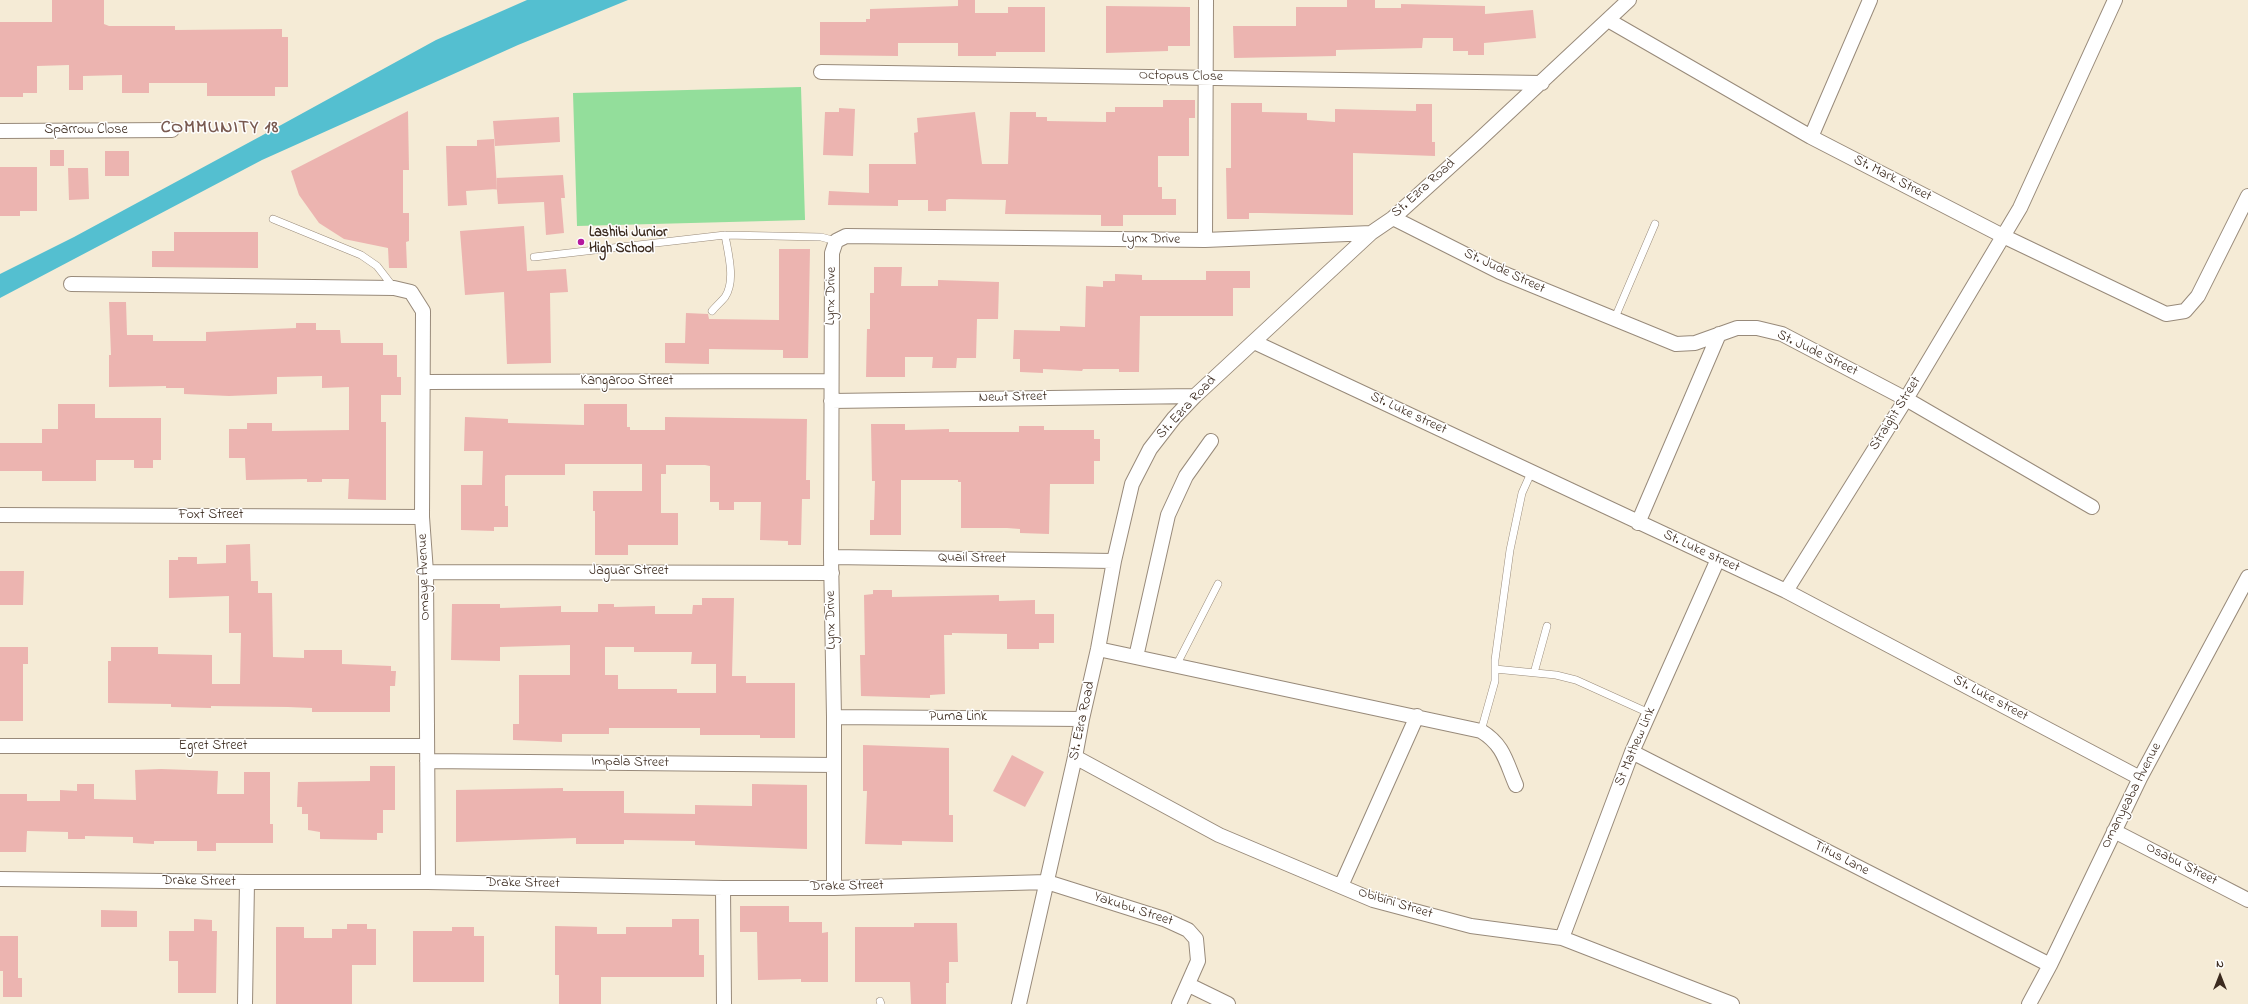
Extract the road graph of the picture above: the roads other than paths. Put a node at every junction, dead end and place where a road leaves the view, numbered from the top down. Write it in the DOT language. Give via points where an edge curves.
graph roads {
  1 [pos="1206,0"];
  2 [pos="1629,0"];
  3 [pos="1870,0"];
  4 [pos="2115,0"];
  5 [pos="1608,20"];
  6 [pos="821,72"];
  7 [pos="1205,78"];
  8 [pos="1542,82"];
  9 [pos="172,130"];
  10 [pos="0,131"];
  11 [pos="1810,137"];
  12 [pos="2248,196"];
  13 [pos="1393,218"];
  14 [pos="273,219"];
  15 [pos="1655,224"];
  16 [pos="1371,233"];
  17 [pos="725,235"];
  18 [pos="2003,236"];
  19 [pos="1205,240"];
  20 [pos="836,241"];
  21 [pos="534,257"];
  22 [pos="71,284"];
  23 [pos="394,288"];
  24 [pos="712,311"];
  25 [pos="1614,320"];
  26 [pos="1719,334"];
  27 [pos="1254,342"];
  28 [pos="423,382"];
  29 [pos="830,382"];
  30 [pos="1195,396"];
  31 [pos="1906,399"];
  32 [pos="831,401"];
  33 [pos="1211,441"];
  34 [pos="1531,473"];
  35 [pos="2092,506"];
  36 [pos="0,515"];
  37 [pos="422,517"];
  38 [pos="1638,523"];
  39 [pos="831,557"];
  40 [pos="1718,559"];
  41 [pos="1114,561"];
  42 [pos="426,572"];
  43 [pos="832,573"];
  44 [pos="2248,577"];
  45 [pos="1218,584"];
  46 [pos="1786,591"];
  47 [pos="2244,593"];
  48 [pos="1547,626"];
  49 [pos="1098,649"];
  50 [pos="1136,657"];
  51 [pos="1176,666"];
  52 [pos="1495,669"];
  53 [pos="1534,673"];
  54 [pos="1649,714"];
  55 [pos="1417,716"];
  56 [pos="834,717"];
  57 [pos="1082,719"];
  58 [pos="1480,732"];
  59 [pos="0,746"];
  60 [pos="426,746"];
  61 [pos="1632,752"];
  62 [pos="1075,757"];
  63 [pos="426,761"];
  64 [pos="834,765"];
  65 [pos="2140,778"];
  66 [pos="1516,786"];
  67 [pos="2114,831"];
  68 [pos="0,879"];
  69 [pos="247,882"];
  70 [pos="428,882"];
  71 [pos="1047,882"];
  72 [pos="1341,886"];
  73 [pos="722,888"];
  74 [pos="834,888"];
  75 [pos="2248,900"];
  76 [pos="1562,938"];
  77 [pos="2050,965"];
  78 [pos="1189,985"];
  79 [pos="245,1004"];
  80 [pos="724,1004"];
  81 [pos="1019,1004"];
  82 [pos="1179,1004"];
  83 [pos="1228,1004"];
  84 [pos="1732,1004"];
  85 [pos="2029,1004"];
  1 -- 7 [label="street"];
  2 -- 5 [label="street, St. Ezra Road"];
  3 -- 11 [label="street"];
  4 -- 18 [label="street, Straight Street" via="2020,208"];
  5 -- 8 [label="street, St. Ezra Road"];
  5 -- 11 [label="street, St. Mark Street"];
  6 -- 7 [label="street, Octopus Close"];
  7 -- 8 [label="street, Octopus Close"];
  7 -- 19 [label="street"];
  8 -- 13 [label="street, St. Ezra Road"];
  9 -- 10 [label="street, Sparrow Close"];
  11 -- 18 [label="street, St. Mark Street"];
  12 -- 18 [label="street, St. Mark Street" via="2198,296 2185,311 2166,314"];
  13 -- 16 [label="street, St. Ezra Road"];
  13 -- 25 [label="street, St. Jude Street" via="1500,272"];
  14 -- 23 [label="lane" via="360,255 377,266"];
  15 -- 25 [label="lane"];
  16 -- 19 [label="street, Lynx Drive"];
  16 -- 27 [label="street, St. Ezra Road"];
  17 -- 20 [label="lane" via="821,237"];
  17 -- 21 [label="lane"];
  17 -- 24 [label="lane" via="730,270 728,287 725,296"];
  18 -- 31 [label="street, Straight Street"];
  19 -- 20 [label="street, Lynx Drive" via="846,236"];
  20 -- 29 [label="street, Lynx Drive" via="832,253"];
  22 -- 23 [label="street, Omaye Avenue"];
  23 -- 28 [label="street, Omaye Avenue" via="411,292 423,311"];
  25 -- 26 [label="street, St. Jude Street" via="1676,344 1695,343"];
  26 -- 31 [label="street, St. Jude Street" via="1737,328 1757,328 1782,334"];
  26 -- 38 [label="street"];
  27 -- 30 [label="street, St. Ezra Road"];
  27 -- 34 [label="street, St. Luke street"];
  28 -- 29 [label="street, Kangaroo Street"];
  28 -- 37 [label="street, Omaye Avenue"];
  29 -- 32 [label="street, Lynx Drive"];
  30 -- 32 [label="street, Newt Street"];
  30 -- 41 [label="street, St. Ezra Road" via="1150,449 1135,477"];
  31 -- 35 [label="street, St. Jude Street"];
  31 -- 46 [label="street, Straight Street"];
  32 -- 39 [label="street, Lynx Drive"];
  33 -- 50 [label="street" via="1186,476 1168,515"];
  34 -- 38 [label="street, St. Luke street"];
  34 -- 52 [label="lane" via="1522,493 1510,550"];
  36 -- 37 [label="street, Foxt Street"];
  37 -- 42 [label="street, Omaye Avenue"];
  38 -- 40 [label="street, St. Luke street"];
  39 -- 41 [label="street, Quail Street"];
  39 -- 43 [label="street, Lynx Drive"];
  40 -- 46 [label="street, St. Luke street"];
  40 -- 54 [label="street, St Mathew Link"];
  41 -- 49 [label="street, St. Ezra Road"];
  42 -- 43 [label="street, Jaguar Street"];
  42 -- 60 [label="street, Omaye Avenue"];
  43 -- 56 [label="street, Lynx Drive"];
  44 -- 47 [label="street, Omanyeaba Avenue"];
  45 -- 51 [label="lane"];
  46 -- 65 [label="street, St. Luke street"];
  47 -- 65 [label="street, Omanyeaba Avenue"];
  48 -- 53 [label="lane"];
  49 -- 50 [label="street"];
  49 -- 57 [label="street, St. Ezra Road"];
  50 -- 51 [label="street"];
  51 -- 55 [label="street"];
  52 -- 53 [label="lane"];
  52 -- 58 [label="lane" via="1492,695"];
  53 -- 54 [label="lane" via="1576,680"];
  54 -- 61 [label="street, St Mathew Link"];
  55 -- 58 [label="street"];
  55 -- 72 [label="street"];
  56 -- 57 [label="street, Puma Link"];
  56 -- 64 [label="street, Lynx Drive"];
  57 -- 62 [label="street, St. Ezra Road"];
  58 -- 66 [label="street" via="1494,739 1499,745"];
  59 -- 60 [label="street, Egret Street"];
  60 -- 63 [label="street, Omaye Avenue"];
  61 -- 76 [label="street, St Mathew Link"];
  61 -- 77 [label="street, Titus Lane"];
  62 -- 71 [label="street, St. Ezra Road"];
  62 -- 72 [label="street, Obibini Street" via="1219,834"];
  63 -- 64 [label="street, Impala Street"];
  63 -- 70 [label="street, Omaye Avenue"];
  64 -- 74 [label="street, Lynx Drive"];
  65 -- 67 [label="street, Omanyeaba Avenue"];
  67 -- 75 [label="street, Osabu Street"];
  67 -- 77 [label="street, Omanyeaba Avenue"];
  68 -- 69 [label="street, Drake Street"];
  69 -- 70 [label="street, Drake Street"];
  69 -- 79 [label="street"];
  70 -- 73 [label="street, Drake Street"];
  71 -- 74 [label="street, Drake Street"];
  71 -- 78 [label="street, Yakubu Street" via="1164,919 1188,930 1196,939 1198,961"];
  71 -- 81 [label="street, St. Ezra Road"];
  72 -- 76 [label="street, Obibini Street" via="1373,900 1471,926"];
  73 -- 74 [label="street, Drake Street"];
  73 -- 80 [label="street"];
  76 -- 84 [label="street, Obibini Street"];
  77 -- 85 [label="street, Omanyeaba Avenue"];
  78 -- 82 [label="street, Yakubu Street"];
  78 -- 83 [label="street"];
}
